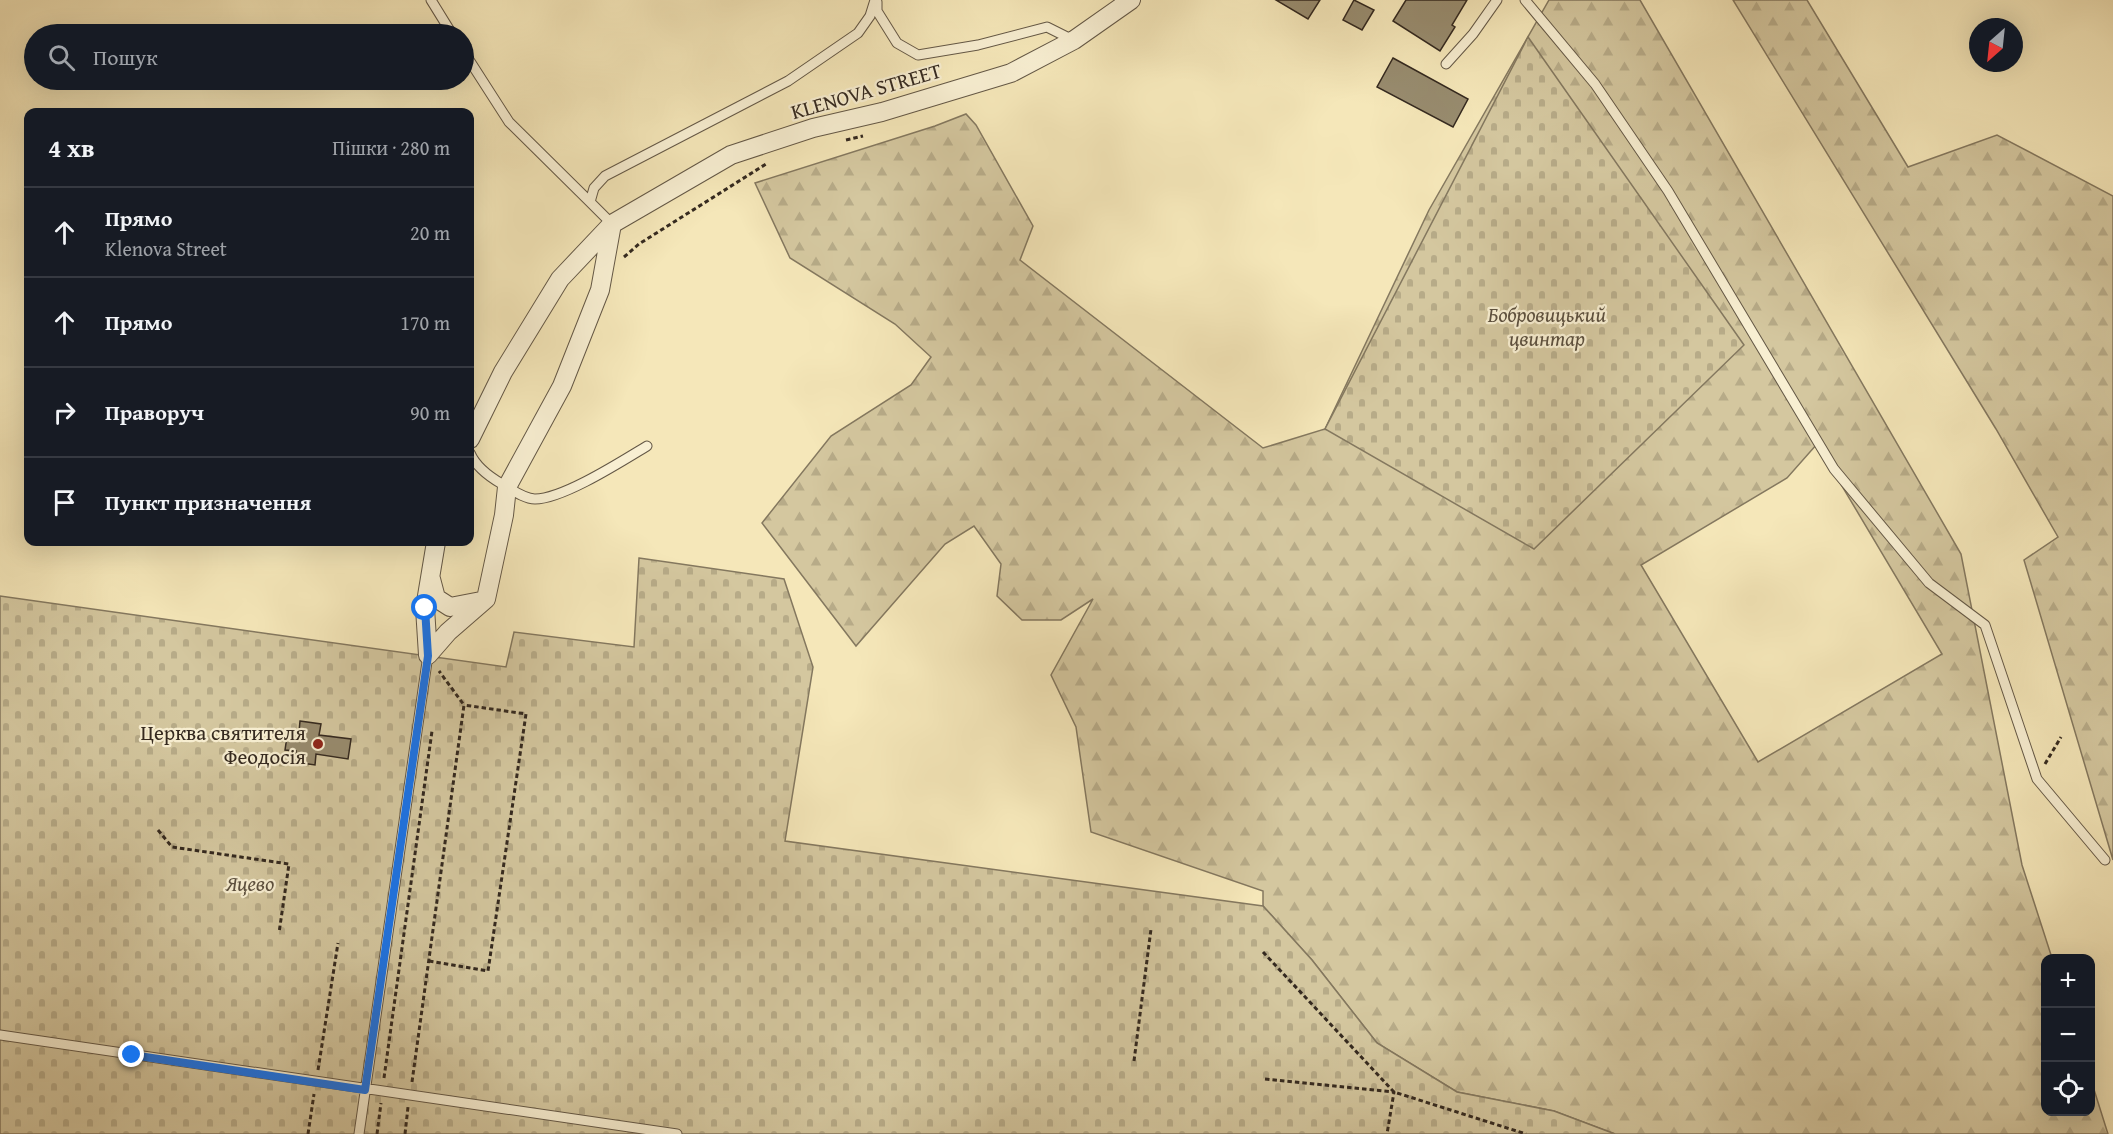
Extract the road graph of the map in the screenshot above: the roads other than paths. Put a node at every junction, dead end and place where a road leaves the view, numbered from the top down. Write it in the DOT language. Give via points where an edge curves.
graph roads {
  1 [pos="431,0"];
  2 [pos="876,0"];
  3 [pos="1131,0"];
  4 [pos="1497,0"];
  5 [pos="1525,0"];
  6 [pos="446,24"];
  7 [pos="1074,40"];
  8 [pos="1446,64"];
  9 [pos="474,68"];
  10 [pos="590,202"];
  11 [pos="612,224"];
  12 [pos="474,431"];
  13 [pos="647,446"];
  14 [pos="474,464"];
  15 [pos="507,487"];
  16 [pos="435,546"];
  17 [pos="430,577"];
  18 [pos="486,599"];
  19 [pos="428,656"];
  20 [pos="2105,860"];
  21 [pos="0,1035"];
  22 [pos="365,1090"];
  23 [pos="359,1134"];
  24 [pos="677,1134"];
  1 -- 6 [label="lane"];
  2 -- 7 [label="lane" via="877,11 897,43 918,55 1047,27"];
  2 -- 10 [label="lane" via="858,33 788,81 605,176 594,188"];
  3 -- 7 [label="street, KLENOVA STREET"];
  4 -- 8 [label="lane"];
  5 -- 20 [label="lane" via="1595,84 1668,191 1834,469 1929,583 1985,625 2037,779"];
  7 -- 11 [label="street, KLENOVA STREET" via="1011,73 731,155"];
  9 -- 10 [label="lane" via="509,122"];
  10 -- 11 [label="lane"];
  11 -- 12 [label="street, KLENOVA STREET" via="560,279 502,372"];
  11 -- 15 [label="street" via="600,290 562,386"];
  13 -- 15 [label="lane" via="554,495 534,499"];
  14 -- 15 [label="lane"];
  15 -- 18 [label="street"];
  16 -- 17 [label="street"];
  17 -- 18 [label="street" via="436,598 450,607"];
  17 -- 19 [label="street" via="425,608"];
  18 -- 19 [label="street" via="448,632"];
  19 -- 22 [label="lane"];
  21 -- 22 [label="lane"];
  22 -- 23 [label="lane"];
  22 -- 24 [label="lane"];
}
